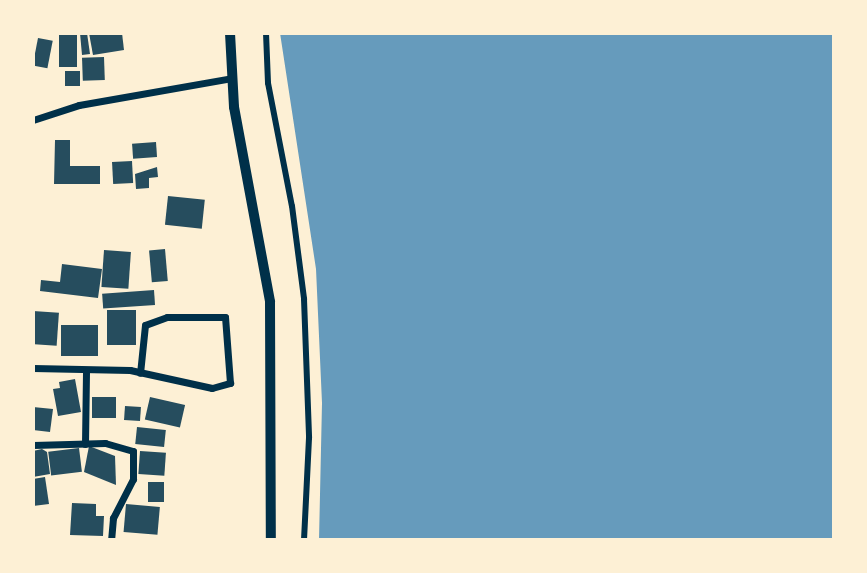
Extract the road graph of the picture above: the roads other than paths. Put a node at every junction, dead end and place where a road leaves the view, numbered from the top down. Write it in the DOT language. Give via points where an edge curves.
graph roads {
  1 [pos="230,33"];
  2 [pos="266,33"];
  3 [pos="232,78"];
  4 [pos="33,120"];
  5 [pos="33,368"];
  6 [pos="86,371"];
  7 [pos="140,373"];
  8 [pos="85,444"];
  9 [pos="33,445"];
  10 [pos="111,540"];
  11 [pos="271,540"];
  12 [pos="304,540"];
  1 -- 3 [label="street"];
  2 -- 12 [label="street" via="268,83 304,299 309,438"];
  3 -- 4 [label="street" via="79,105"];
  3 -- 11 [label="street" via="270,302 274,355"];
  5 -- 6 [label="street"];
  6 -- 7 [label="street"];
  6 -- 8 [label="street"];
  7 -- 7 [label="street" via="145,325 167,317 225,317 230,383 212,388"];
  8 -- 9 [label="street"];
  8 -- 10 [label="street" via="126,446 133,451 132,479 117,507"];
}
